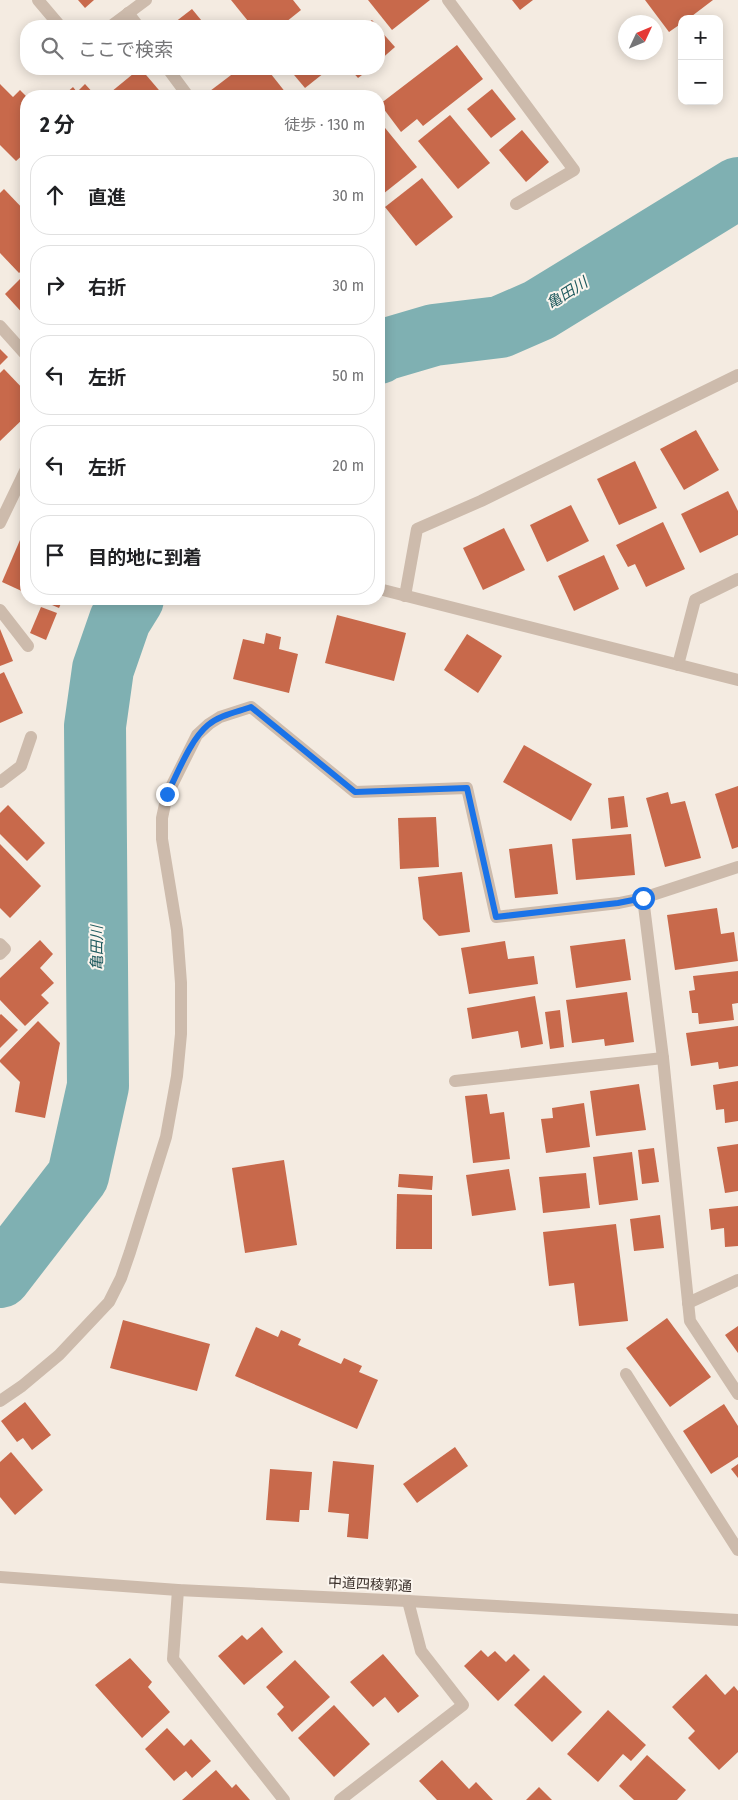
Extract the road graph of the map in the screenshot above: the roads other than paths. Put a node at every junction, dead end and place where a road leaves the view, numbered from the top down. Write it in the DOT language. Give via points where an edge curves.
graph roads {
  1 [pos="38,0"];
  2 [pos="146,0"];
  3 [pos="448,0"];
  4 [pos="128,13"];
  5 [pos="55,20"];
  6 [pos="119,20"];
  7 [pos="133,20"];
  8 [pos="172,75"];
  9 [pos="184,90"];
  10 [pos="516,204"];
  11 [pos="0,326"];
  12 [pos="20,348"];
  13 [pos="738,375"];
  14 [pos="20,482"];
  15 [pos="0,523"];
  16 [pos="738,579"];
  17 [pos="385,591"];
  18 [pos="405,596"];
  19 [pos="0,610"];
  20 [pos="28,646"];
  21 [pos="678,665"];
  22 [pos="738,680"];
  23 [pos="31,737"];
  24 [pos="0,782"];
  25 [pos="738,867"];
  26 [pos="643,898"];
  27 [pos="0,944"];
  28 [pos="0,954"];
  29 [pos="663,1058"];
  30 [pos="455,1081"];
  31 [pos="738,1280"];
  32 [pos="688,1303"];
  33 [pos="626,1374"];
  34 [pos="738,1394"];
  35 [pos="0,1400"];
  36 [pos="738,1550"];
  37 [pos="0,1577"];
  38 [pos="178,1590"];
  39 [pos="408,1601"];
  40 [pos="738,1620"];
  41 [pos="284,1800"];
  42 [pos="340,1800"];
  1 -- 5 [label="street"];
  2 -- 4 [label="street"];
  3 -- 10 [label="street" via="574,170"];
  4 -- 6 [label="street"];
  4 -- 7 [label="street"];
  8 -- 9 [label="street"];
  11 -- 12 [label="street"];
  13 -- 18 [label="street" via="417,529"];
  14 -- 15 [label="street"];
  16 -- 21 [label="street" via="695,600"];
  17 -- 18 [label="street"];
  18 -- 21 [label="street"];
  19 -- 20 [label="street"];
  21 -- 22 [label="street"];
  23 -- 24 [label="street" via="21,766"];
  25 -- 26 [label="street"];
  26 -- 29 [label="street"];
  26 -- 35 [label="street" via="496,917 467,788 355,792 251,707 209,724 197,735 167,794 162,818 162,839 177,930 182,1034 166,1137 127,1261 109,1302 59,1355"];
  27 -- 28 [label="street" via="6,949"];
  29 -- 30 [label="street"];
  29 -- 32 [label="street"];
  31 -- 32 [label="street"];
  32 -- 34 [label="street" via="690,1321"];
  33 -- 36 [label="street"];
  37 -- 38 [label="street, 中道四稜郭通"];
  38 -- 39 [label="street, 中道四稜郭通"];
  38 -- 41 [label="street" via="173,1659"];
  39 -- 40 [label="street, 中道四稜郭通"];
  39 -- 42 [label="street" via="421,1650 463,1705"];
}
